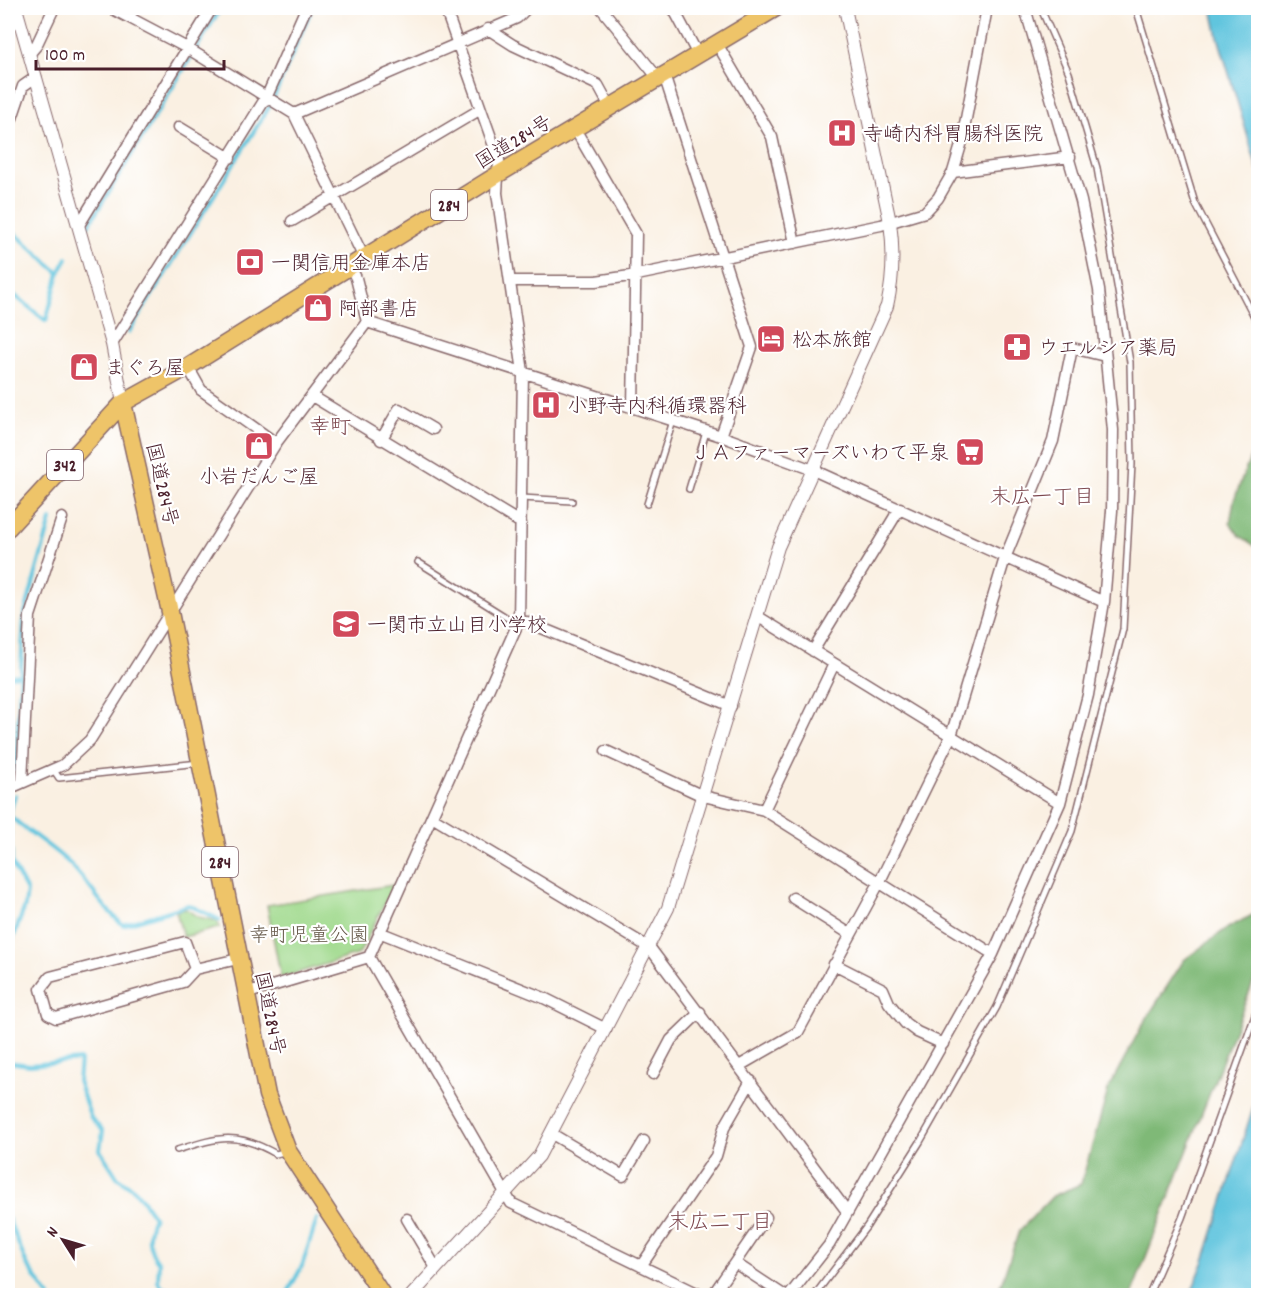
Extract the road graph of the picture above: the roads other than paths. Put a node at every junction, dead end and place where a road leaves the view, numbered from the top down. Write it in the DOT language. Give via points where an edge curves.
graph roads {
  1 [pos="16,8"];
  2 [pos="54,8"];
  3 [pos="111,8"];
  4 [pos="137,8"];
  5 [pos="212,8"];
  6 [pos="306,8"];
  7 [pos="445,8"];
  8 [pos="527,8"];
  9 [pos="601,8"];
  10 [pos="673,8"];
  11 [pos="776,8"];
  12 [pos="845,8"];
  13 [pos="987,8"];
  14 [pos="1025,8"];
  15 [pos="1030,8"];
  16 [pos="1136,8"];
  17 [pos="130,19"];
  18 [pos="488,29"];
  19 [pos="456,42"];
  20 [pos="716,42"];
  21 [pos="187,48"];
  22 [pos="30,53"];
  23 [pos="697,53"];
  24 [pos="661,76"];
  25 [pos="36,77"];
  26 [pos="267,96"];
  27 [pos="610,107"];
  28 [pos="481,109"];
  29 [pos="10,111"];
  30 [pos="294,114"];
  31 [pos="179,127"];
  32 [pos="575,129"];
  33 [pos="8,130"];
  34 [pos="1070,157"];
  35 [pos="230,158"];
  36 [pos="953,172"];
  37 [pos="497,175"];
  38 [pos="333,197"];
  39 [pos="292,221"];
  40 [pos="890,222"];
  41 [pos="79,225"];
  42 [pos="795,243"];
  43 [pos="725,259"];
  44 [pos="357,262"];
  45 [pos="637,276"];
  46 [pos="511,281"];
  47 [pos="367,322"];
  48 [pos="1258,324"];
  49 [pos="112,344"];
  50 [pos="1105,356"];
  51 [pos="188,367"];
  52 [pos="523,372"];
  53 [pos="312,396"];
  54 [pos="123,403"];
  55 [pos="633,407"];
  56 [pos="673,421"];
  57 [pos="433,429"];
  58 [pos="706,432"];
  59 [pos="721,436"];
  60 [pos="381,440"];
  61 [pos="276,443"];
  62 [pos="813,470"];
  63 [pos="689,489"];
  64 [pos="522,498"];
  65 [pos="572,501"];
  66 [pos="647,504"];
  67 [pos="900,508"];
  68 [pos="62,518"];
  69 [pos="521,523"];
  70 [pos="8,528"];
  71 [pos="1005,558"];
  72 [pos="418,562"];
  73 [pos="1104,602"];
  74 [pos="171,612"];
  75 [pos="757,616"];
  76 [pos="519,621"];
  77 [pos="813,651"];
  78 [pos="834,664"];
  79 [pos="731,706"];
  80 [pos="951,736"];
  81 [pos="606,751"];
  82 [pos="202,763"];
  83 [pos="53,769"];
  84 [pos="22,782"];
  85 [pos="8,789"];
  86 [pos="703,796"];
  87 [pos="1060,803"];
  88 [pos="764,810"];
  89 [pos="432,817"];
  90 [pos="879,883"];
  91 [pos="793,898"];
  92 [pos="379,932"];
  93 [pos="850,934"];
  94 [pos="650,948"];
  95 [pos="993,954"];
  96 [pos="369,957"];
  97 [pos="238,958"];
  98 [pos="834,964"];
  99 [pos="195,969"];
  100 [pos="245,994"];
  101 [pos="1258,1007"];
  102 [pos="700,1012"];
  103 [pos="606,1029"];
  104 [pos="943,1044"];
  105 [pos="739,1066"];
  106 [pos="653,1074"];
  107 [pos="751,1081"];
  108 [pos="552,1134"];
  109 [pos="644,1141"];
  110 [pos="177,1150"];
  111 [pos="288,1151"];
  112 [pos="505,1195"];
  113 [pos="846,1210"];
  114 [pos="766,1217"];
  115 [pos="407,1219"];
  116 [pos="735,1263"];
  117 [pos="641,1266"];
  118 [pos="436,1268"];
  119 [pos="383,1296"];
  120 [pos="411,1296"];
  121 [pos="703,1296"];
  122 [pos="712,1296"];
  123 [pos="787,1296"];
  124 [pos="814,1296"];
  125 [pos="1148,1296"];
  1 -- 22 [label="street"];
  2 -- 22 [label="street"];
  3 -- 17 [label="street"];
  4 -- 17 [label="lane"];
  5 -- 21 [label="street"];
  6 -- 26 [label="street"];
  7 -- 19 [label="street"];
  8 -- 18 [label="street" via="517,18"];
  9 -- 24 [label="street"];
  10 -- 23 [label="street"];
  11 -- 20 [label="highway, 国道284号 / 284"];
  12 -- 40 [label="street"];
  13 -- 36 [label="street"];
  14 -- 34 [label="street"];
  15 -- 124 [label="lane" via="1041,9 1069,73 1097,168 1119,287 1130,362 1131,464 1123,629 1072,831 997,1007 921,1142 867,1226"];
  16 -- 48 [label="lane" via="1195,203"];
  17 -- 21 [label="street"];
  18 -- 19 [label="street"];
  18 -- 27 [label="street" via="598,85"];
  19 -- 28 [label="street"];
  19 -- 30 [label="street"];
  20 -- 23 [label="highway, 国道284号 / 284"];
  20 -- 42 [label="street" via="772,137"];
  21 -- 26 [label="street"];
  21 -- 41 [label="street"];
  22 -- 25 [label="street"];
  23 -- 24 [label="highway, 国道284号 / 284"];
  24 -- 27 [label="highway, 国道284号 / 284"];
  24 -- 43 [label="street"];
  25 -- 29 [label="street" via="23,86"];
  25 -- 41 [label="street"];
  26 -- 30 [label="street"];
  26 -- 35 [label="street"];
  27 -- 32 [label="highway, 国道284号 / 284"];
  28 -- 37 [label="street" via="499,160"];
  28 -- 38 [label="street"];
  29 -- 33 [label="street"];
  30 -- 38 [label="street"];
  31 -- 35 [label="street"];
  32 -- 37 [label="highway, 国道284号 / 284"];
  32 -- 45 [label="street" via="636,234"];
  34 -- 36 [label="street"];
  34 -- 50 [label="street" via="1099,290"];
  35 -- 49 [label="street"];
  36 -- 40 [label="street" via="925,212"];
  37 -- 44 [label="highway, 国道284号 / 284"];
  37 -- 46 [label="street"];
  38 -- 39 [label="street"];
  38 -- 44 [label="street"];
  40 -- 42 [label="street"];
  40 -- 62 [label="street" via="894,255 887,306"];
  41 -- 49 [label="street"];
  42 -- 43 [label="street"];
  43 -- 45 [label="street"];
  43 -- 59 [label="street" via="752,346"];
  44 -- 47 [label="street" via="356,278"];
  44 -- 51 [label="highway, 国道284号 / 284"];
  45 -- 46 [label="street" via="596,281"];
  45 -- 55 [label="street"];
  46 -- 52 [label="street"];
  47 -- 52 [label="street"];
  47 -- 53 [label="street"];
  49 -- 54 [label="street"];
  50 -- 71 [label="street" via="1072,348 1053,441"];
  50 -- 73 [label="street" via="1113,453"];
  51 -- 54 [label="highway, 国道284号 / 284"];
  51 -- 61 [label="street" via="201,390"];
  52 -- 55 [label="street"];
  52 -- 64 [label="street"];
  53 -- 60 [label="street"];
  53 -- 61 [label="street"];
  54 -- 70 [label="highway, 342"];
  54 -- 74 [label="highway, 国道284号 / 284"];
  55 -- 56 [label="street"];
  56 -- 58 [label="street"];
  56 -- 66 [label="lane"];
  57 -- 60 [label="street" via="399,409"];
  58 -- 59 [label="street"];
  58 -- 63 [label="lane"];
  59 -- 62 [label="street"];
  60 -- 69 [label="street"];
  61 -- 74 [label="street"];
  62 -- 67 [label="street"];
  62 -- 75 [label="street" via="778,547"];
  64 -- 65 [label="lane"];
  64 -- 69 [label="street"];
  67 -- 71 [label="street"];
  67 -- 77 [label="street"];
  68 -- 84 [label="street" via="30,616"];
  69 -- 76 [label="street"];
  71 -- 73 [label="street"];
  71 -- 80 [label="street"];
  72 -- 76 [label="lane" via="509,619"];
  73 -- 87 [label="street" via="1088,695"];
  74 -- 82 [label="highway, 国道284号 / 284"];
  74 -- 83 [label="street" via="90,740 63,765"];
  75 -- 77 [label="street"];
  75 -- 79 [label="street"];
  76 -- 79 [label="street"];
  76 -- 89 [label="street"];
  77 -- 78 [label="street"];
  78 -- 80 [label="street"];
  78 -- 88 [label="street"];
  79 -- 86 [label="street"];
  80 -- 87 [label="street"];
  80 -- 90 [label="street"];
  81 -- 86 [label="street"];
  82 -- 83 [label="lane" via="59,778"];
  82 -- 97 [label="highway, 国道284号 / 284"];
  83 -- 84 [label="street"];
  84 -- 85 [label="street"];
  86 -- 88 [label="street"];
  86 -- 94 [label="street" via="668,908"];
  87 -- 95 [label="street"];
  88 -- 90 [label="street"];
  89 -- 92 [label="street"];
  89 -- 94 [label="street"];
  90 -- 93 [label="street"];
  90 -- 95 [label="street"];
  91 -- 93 [label="street"];
  92 -- 96 [label="street"];
  92 -- 103 [label="street" via="544,998"];
  93 -- 98 [label="street"];
  94 -- 102 [label="street"];
  94 -- 103 [label="street"];
  95 -- 104 [label="street"];
  96 -- 100 [label="street"];
  96 -- 112 [label="street"];
  97 -- 99 [label="street"];
  97 -- 100 [label="highway, 国道284号 / 284"];
  98 -- 104 [label="street" via="883,989 905,1023"];
  98 -- 105 [label="street" via="798,1032"];
  99 -- 99 [label="street" via="183,982 56,1018 48,1014 41,988 50,978 185,942"];
  100 -- 111 [label="highway, 国道284号 / 284" via="267,1095"];
  101 -- 125 [label="lane" via="1182,1218"];
  102 -- 105 [label="street"];
  102 -- 106 [label="street" via="671,1040"];
  103 -- 108 [label="street"];
  104 -- 113 [label="street"];
  105 -- 107 [label="street"];
  107 -- 113 [label="street"];
  107 -- 117 [label="street" via="723,1128 716,1156"];
  108 -- 109 [label="street" via="623,1176"];
  108 -- 112 [label="street" via="539,1156"];
  110 -- 111 [label="lane" via="219,1137 254,1142 276,1154"];
  111 -- 119 [label="highway, 国道284号 / 284"];
  112 -- 117 [label="street" via="511,1203"];
  112 -- 118 [label="street"];
  113 -- 123 [label="street" via="829,1245"];
  114 -- 116 [label="street"];
  115 -- 118 [label="street"];
  116 -- 122 [label="street"];
  116 -- 123 [label="street"];
  117 -- 121 [label="street"];
  118 -- 120 [label="street"];
}
